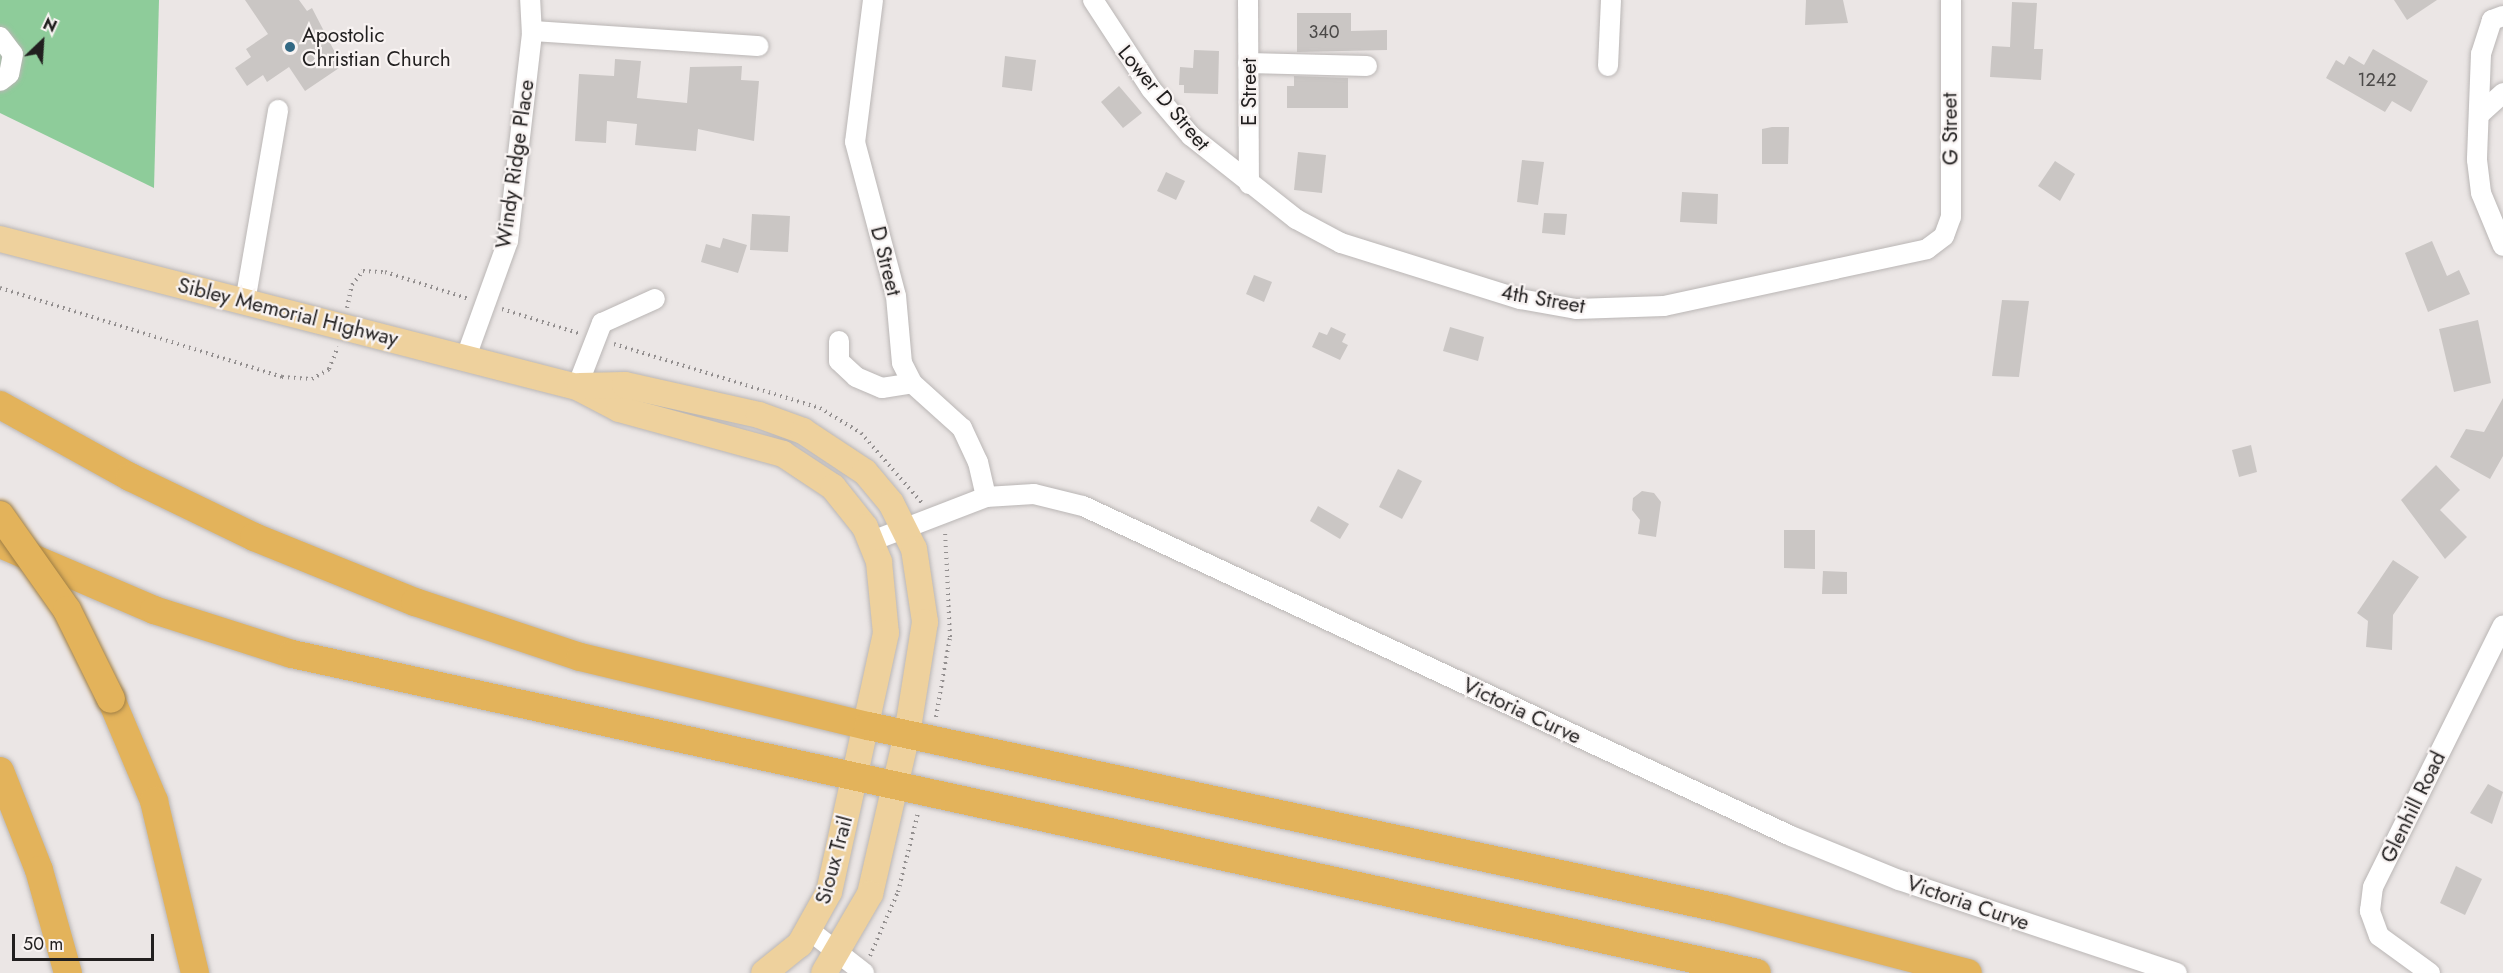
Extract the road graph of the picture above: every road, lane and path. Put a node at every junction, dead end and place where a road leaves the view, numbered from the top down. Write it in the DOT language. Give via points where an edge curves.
graph roads {
  1 [pos="530,0"];
  2 [pos="873,0"];
  3 [pos="1093,0"];
  4 [pos="1248,0"];
  5 [pos="1611,0"];
  6 [pos="1951,0"];
  7 [pos="2503,16"];
  8 [pos="532,31"];
  9 [pos="0,37"];
  10 [pos="759,46"];
  11 [pos="1248,63"];
  12 [pos="1367,66"];
  13 [pos="1608,66"];
  14 [pos="0,81"];
  15 [pos="2503,93"];
  16 [pos="278,110"];
  17 [pos="2481,113"];
  18 [pos="1249,184"];
  19 [pos="0,239"];
  20 [pos="2503,246"];
  21 [pos="1927,249"];
  22 [pos="0,288"];
  23 [pos="655,299"];
  24 [pos="245,302"];
  25 [pos="484,303"];
  26 [pos="343,326"];
  27 [pos="593,338"];
  28 [pos="839,341"];
  29 [pos="466,357"];
  30 [pos="912,383"];
  31 [pos="577,387"];
  32 [pos="0,405"];
  33 [pos="986,497"];
  34 [pos="0,515"];
  35 [pos="933,516"];
  36 [pos="904,529"];
  37 [pos="872,541"];
  38 [pos="0,544"];
  39 [pos="2503,625"];
  40 [pos="868,726"];
  41 [pos="920,737"];
  42 [pos="0,771"];
  43 [pos="853,779"];
  44 [pos="894,787"];
  45 [pos="922,793"];
  46 [pos="809,930"];
  47 [pos="832,963"];
  48 [pos="863,972"];
  49 [pos="68,973"];
  50 [pos="195,973"];
  51 [pos="764,973"];
  52 [pos="1757,973"];
  53 [pos="1968,973"];
  54 [pos="2177,973"];
  55 [pos="2430,973"];
  1 -- 8 [label="street, Windy Ridge Place"];
  2 -- 30 [label="street, D Street" via="855,142 896,296 902,363"];
  3 -- 18 [label="street, Lower D Street" via="1157,96 1191,136"];
  4 -- 11 [label="street, E Street"];
  5 -- 13 [label="street"];
  6 -- 21 [label="street, G Street" via="1951,218 1944,236"];
  7 -- 17 [label="street" via="2492,20 2481,54"];
  8 -- 10 [label="street"];
  8 -- 25 [label="street, Windy Ridge Place" via="508,241"];
  9 -- 14 [label="street" via="13,54 9,74"];
  11 -- 12 [label="street"];
  11 -- 18 [label="street, E Street"];
  15 -- 17 [label="street"];
  16 -- 24 [label="street"];
  17 -- 20 [label="street" via="2477,160 2481,193"];
  18 -- 21 [label="street, 4th Street" via="1341,243 1520,299 1576,309 1664,306"];
  19 -- 24 [label="main road, Sibley Memorial Highway"];
  22 -- 26 [label="path" via="282,377 312,379 329,369"];
  23 -- 27 [label="street" via="612,315"];
  24 -- 26 [label="main road, Sibley Memorial Highway"];
  25 -- 26 [label="path" via="385,272 363,271 352,285"];
  25 -- 27 [label="path"];
  25 -- 29 [label="street, Windy Ridge Place"];
  26 -- 29 [label="main road, Sibley Memorial Highway"];
  27 -- 31 [label="street"];
  27 -- 35 [label="path" via="820,408 861,433"];
  28 -- 30 [label="street" via="839,361 856,377 882,388"];
  29 -- 31 [label="main road, Sibley Memorial Highway"];
  30 -- 33 [label="street, D Street" via="962,428 978,462"];
  31 -- 36 [label="main road, Sioux Trail" via="625,385 759,415 803,431 864,472"];
  31 -- 37 [label="main road" via="619,409 760,445 803,464 847,502"];
  32 -- 40 [label="highway" via="175,500 415,602 601,663"];
  33 -- 35 [label="street, Victoria Curve"];
  33 -- 54 [label="street, Victoria Curve" via="1034,494 1083,506 1791,836 1899,880"];
  34 -- 50 [label="highway, bridge" via="67,610 111,699 164,834"];
  35 -- 36 [label="street, Victoria Curve"];
  35 -- 41 [label="path" via="949,536 944,558 950,637"];
  36 -- 37 [label="street, Victoria Curve"];
  36 -- 41 [label="main road, Sioux Trail" via="920,569 926,622"];
  37 -- 40 [label="main road, Sioux Trail" via="887,610"];
  38 -- 43 [label="highway" via="154,610 292,654"];
  39 -- 55 [label="street, Glenhill Road" via="2373,887 2370,911 2379,936"];
  40 -- 41 [label="highway"];
  40 -- 43 [label="main road, Sioux Trail"];
  41 -- 44 [label="main road, Sioux Trail"];
  41 -- 53 [label="highway" via="1734,912"];
  42 -- 49 [label="highway" via="39,870"];
  43 -- 44 [label="highway"];
  43 -- 46 [label="main road, Sioux Trail" via="829,892"];
  44 -- 45 [label="highway"];
  44 -- 47 [label="main road, Sioux Trail" via="870,894"];
  45 -- 48 [label="path" via="898,892"];
  45 -- 52 [label="highway"];
  46 -- 47 [label="street"];
  46 -- 51 [label="main road, Sioux Trail"];
  47 -- 48 [label="street"];
}
